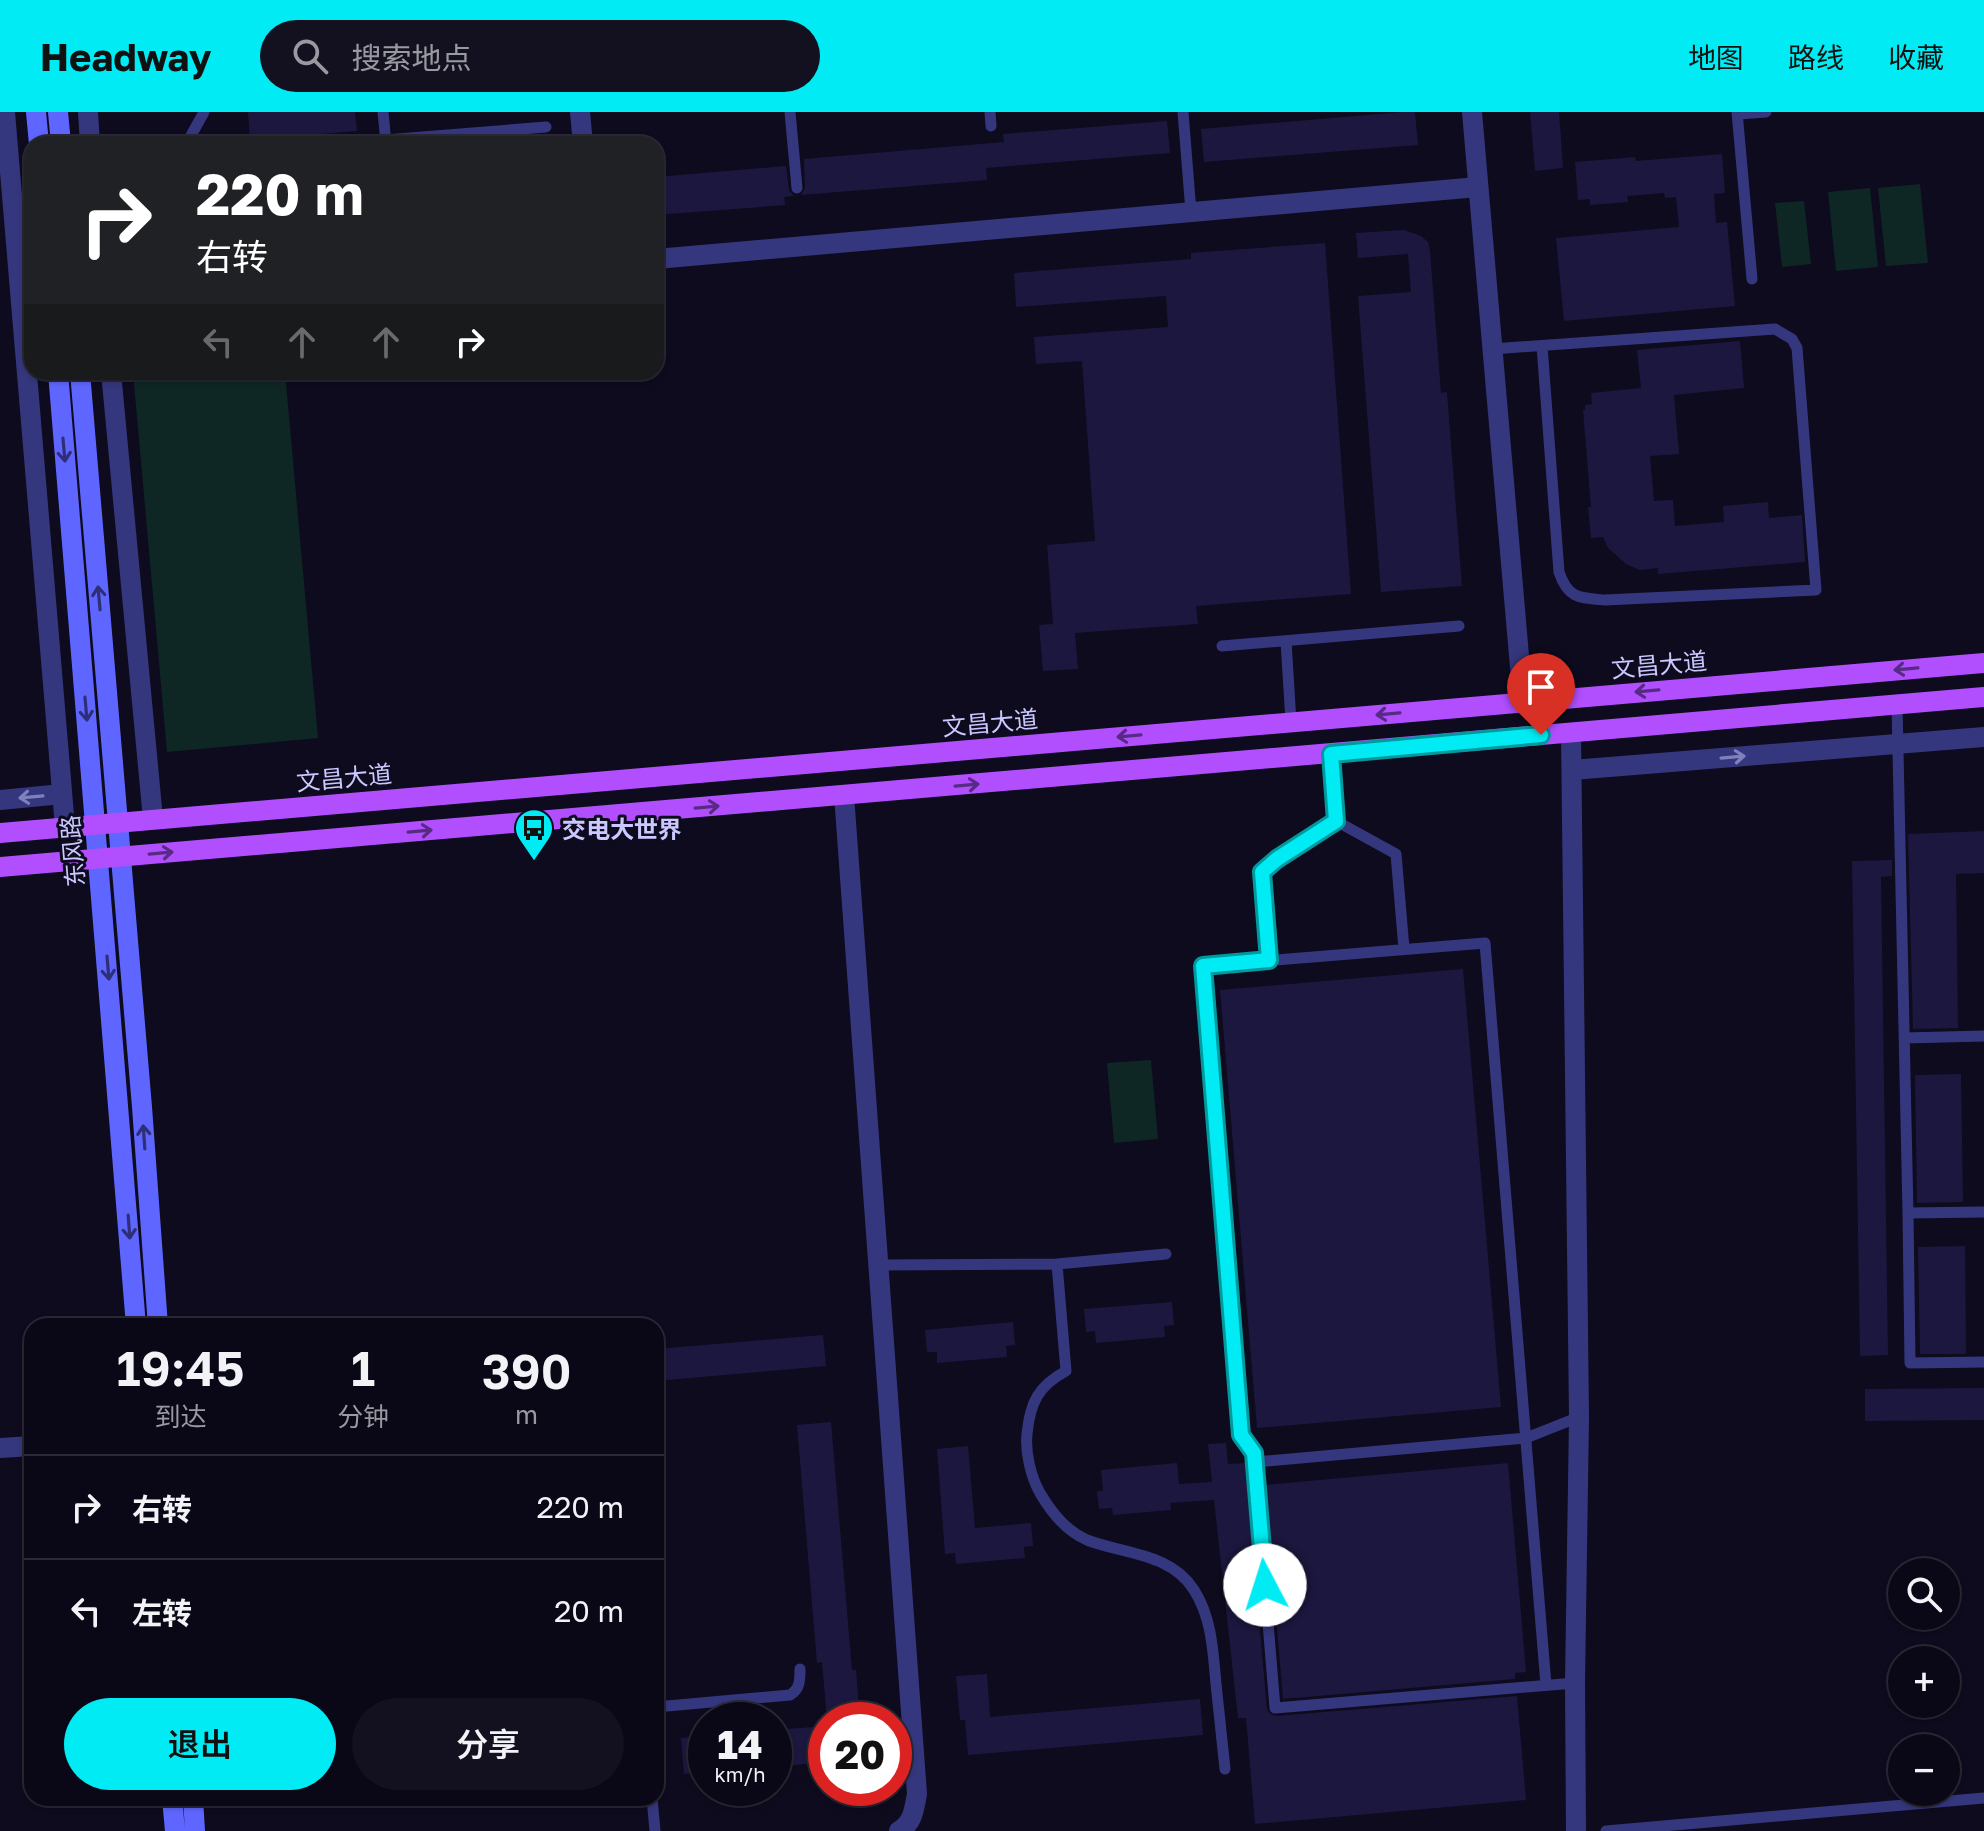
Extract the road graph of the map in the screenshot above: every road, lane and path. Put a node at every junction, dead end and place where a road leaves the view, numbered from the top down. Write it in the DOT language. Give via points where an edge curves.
graph roads {
  1 [pos="5,112"];
  2 [pos="36,112"];
  3 [pos="58,112"];
  4 [pos="88,112"];
  5 [pos="204,112"];
  6 [pos="383,112"];
  7 [pos="580,112"];
  8 [pos="790,112"];
  9 [pos="990,112"];
  10 [pos="1183,112"];
  11 [pos="1472,112"];
  12 [pos="1766,112"];
  13 [pos="1738,113"];
  14 [pos="991,126"];
  15 [pos="546,127"];
  16 [pos="38,136"];
  17 [pos="60,136"];
  18 [pos="90,136"];
  19 [pos="191,136"];
  20 [pos="385,136"];
  21 [pos="450,136"];
  22 [pos="582,136"];
  23 [pos="1478,187"];
  24 [pos="797,188"];
  25 [pos="1191,212"];
  26 [pos="664,258"];
  27 [pos="1752,279"];
  28 [pos="24,339"];
  29 [pos="1542,346"];
  30 [pos="1492,349"];
  31 [pos="27,380"];
  32 [pos="59,380"];
  33 [pos="81,380"];
  34 [pos="112,380"];
  35 [pos="1459,626"];
  36 [pos="1286,641"];
  37 [pos="1222,646"];
  38 [pos="1984,663"];
  39 [pos="1984,697"];
  40 [pos="1523,702"];
  41 [pos="1897,705"];
  42 [pos="1291,722"];
  43 [pos="1571,733"];
  44 [pos="1984,737"];
  45 [pos="1898,744"];
  46 [pos="1331,754"];
  47 [pos="1572,770"];
  48 [pos="62,794"];
  49 [pos="844,795"];
  50 [pos="0,800"];
  51 [pos="153,819"];
  52 [pos="1336,821"];
  53 [pos="118,822"];
  54 [pos="96,824"];
  55 [pos="65,827"];
  56 [pos="0,833"];
  57 [pos="121,857"];
  58 [pos="99,858"];
  59 [pos="0,867"];
  60 [pos="1404,949"];
  61 [pos="1269,960"];
  62 [pos="1984,1036"];
  63 [pos="1904,1038"];
  64 [pos="1984,1212"];
  65 [pos="1908,1213"];
  66 [pos="1166,1254"];
  67 [pos="1057,1264"];
  68 [pos="879,1265"];
  69 [pos="135,1318"];
  70 [pos="157,1318"];
  71 [pos="1984,1362"];
  72 [pos="1579,1417"];
  73 [pos="1526,1438"];
  74 [pos="24,1446"];
  75 [pos="0,1448"];
  76 [pos="1255,1462"];
  77 [pos="800,1669"];
  78 [pos="1575,1683"];
  79 [pos="1546,1685"];
  80 [pos="664,1706"];
  81 [pos="1225,1769"];
  82 [pos="1984,1798"];
  83 [pos="173,1806"];
  84 [pos="193,1806"];
  85 [pos="653,1806"];
  86 [pos="175,1831"];
  87 [pos="195,1831"];
  88 [pos="655,1831"];
  89 [pos="899,1831"];
  90 [pos="1576,1831"];
  91 [pos="1606,1831"];
  1 -- 28 [label="street"];
  2 -- 16 [label="main road"];
  3 -- 17 [label="main road"];
  4 -- 18 [label="street"];
  5 -- 19 [label="lane"];
  6 -- 20 [label="lane"];
  7 -- 22 [label="street"];
  8 -- 24 [label="lane"];
  9 -- 14 [label="lane"];
  10 -- 25 [label="lane"];
  11 -- 23 [label="street"];
  12 -- 13 [label="lane"];
  13 -- 27 [label="lane"];
  15 -- 21 [label="lane"];
  23 -- 25 [label="street"];
  23 -- 30 [label="street"];
  25 -- 26 [label="street"];
  29 -- 29 [label="lane" via="1775,329 1792,339 1797,348 1816,590 1605,600 1570,593 1559,572"];
  29 -- 30 [label="lane"];
  30 -- 40 [label="street"];
  31 -- 48 [label="street"];
  32 -- 54 [label="main road, 东风路, one-way"];
  53 -- 33 [label="main road, 东风路, one-way"];
  34 -- 51 [label="street"];
  35 -- 36 [label="lane"];
  36 -- 37 [label="lane"];
  36 -- 42 [label="lane"];
  38 -- 40 [label="main road, 文昌大道, one-way"];
  39 -- 41 [label="main road"];
  40 -- 42 [label="main road, 文昌大道, one-way"];
  41 -- 43 [label="main road"];
  41 -- 45 [label="lane"];
  42 -- 51 [label="main road, 文昌大道, one-way"];
  43 -- 46 [label="main road"];
  43 -- 47 [label="street"];
  44 -- 45 [label="street"];
  47 -- 45 [label="street, one-way"];
  45 -- 63 [label="lane"];
  49 -- 46 [label="main road, one-way"];
  46 -- 52 [label="lane"];
  47 -- 72 [label="street"];
  48 -- 50 [label="street, one-way"];
  48 -- 55 [label="street"];
  57 -- 49 [label="main road, one-way"];
  49 -- 68 [label="street"];
  51 -- 53 [label="main road, 文昌大道"];
  52 -- 60 [label="lane" via="1396,854"];
  52 -- 61 [label="lane" via="1262,872"];
  53 -- 54 [label="main road, 文昌大道"];
  53 -- 57 [label="main road, 东风路"];
  54 -- 55 [label="main road, 文昌大道"];
  54 -- 58 [label="main road, 东风路"];
  55 -- 56 [label="main road, 文昌大道"];
  57 -- 58 [label="main road"];
  70 -- 57 [label="main road, 东风路, one-way"];
  58 -- 59 [label="main road"];
  58 -- 69 [label="main road, 东风路, one-way"];
  60 -- 61 [label="lane"];
  60 -- 73 [label="lane" via="1485,943"];
  61 -- 76 [label="lane" via="1203,966 1241,1435"];
  62 -- 63 [label="lane"];
  63 -- 65 [label="lane"];
  64 -- 65 [label="lane"];
  65 -- 71 [label="lane" via="1910,1363"];
  66 -- 67 [label="lane"];
  67 -- 68 [label="lane"];
  67 -- 81 [label="lane" via="1066,1371 1040,1389 1030,1412 1026,1438 1036,1487 1067,1529 1161,1561 1193,1587 1212,1641"];
  68 -- 89 [label="street" via="917,1794 912,1818"];
  72 -- 73 [label="lane"];
  72 -- 78 [label="street"];
  73 -- 76 [label="lane"];
  73 -- 79 [label="lane"];
  74 -- 75 [label="street"];
  76 -- 79 [label="lane" via="1275,1708"];
  77 -- 80 [label="lane" via="796,1692 790,1695"];
  78 -- 79 [label="lane"];
  78 -- 90 [label="street"];
  82 -- 91 [label="lane"];
  83 -- 86 [label="main road"];
  84 -- 87 [label="main road"];
  85 -- 88 [label="lane"];
}
